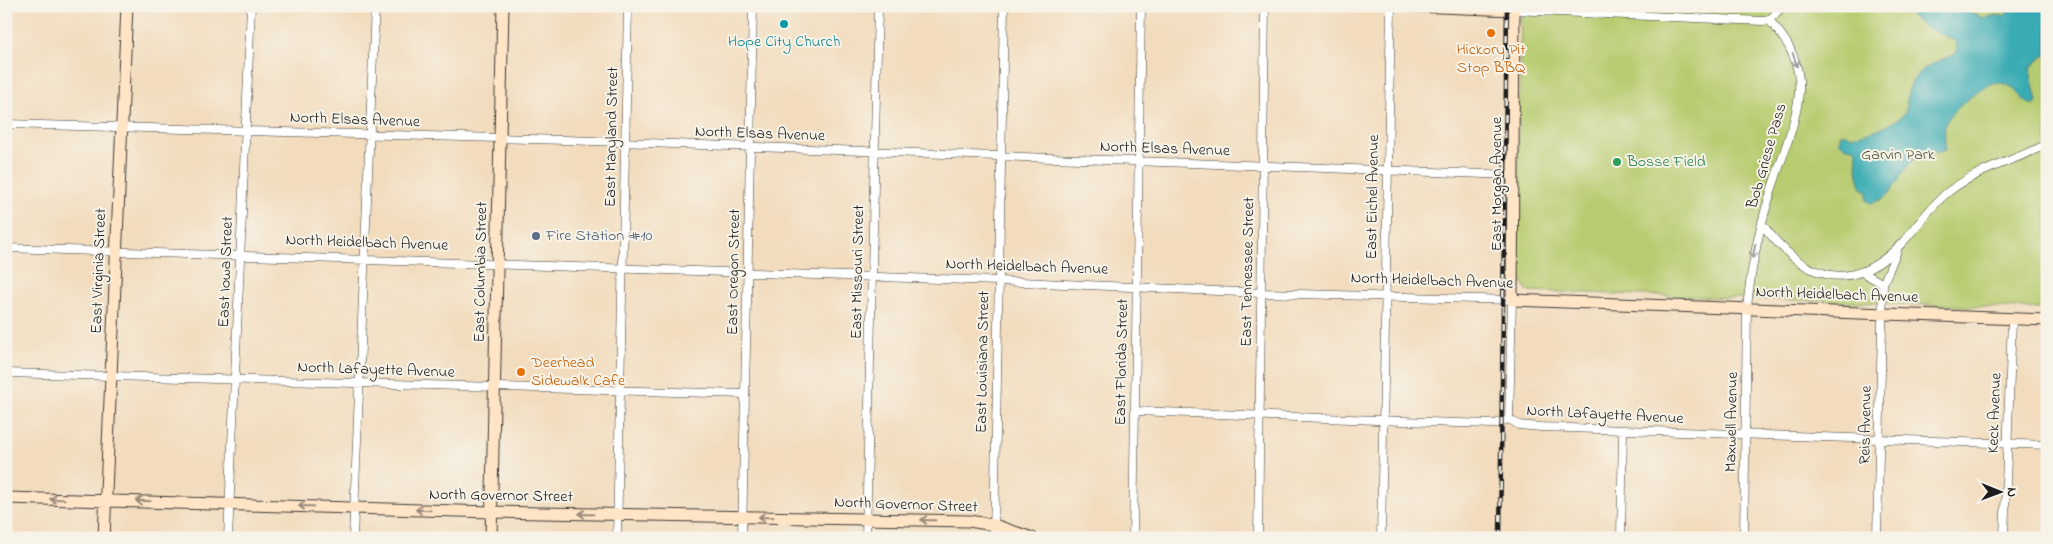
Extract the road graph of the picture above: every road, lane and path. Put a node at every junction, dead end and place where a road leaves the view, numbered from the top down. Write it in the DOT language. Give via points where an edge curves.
graph roads {
  1 [pos="127,6"];
  2 [pos="251,6"];
  3 [pos="375,6"];
  4 [pos="503,6"];
  5 [pos="628,6"];
  6 [pos="753,6"];
  7 [pos="878,6"];
  8 [pos="1004,6"];
  9 [pos="1141,6"];
  10 [pos="1265,6"];
  11 [pos="1390,6"];
  12 [pos="1414,6"];
  13 [pos="1784,6"];
  14 [pos="1514,8"];
  15 [pos="1769,20"];
  16 [pos="6,124"];
  17 [pos="120,128"];
  18 [pos="245,131"];
  19 [pos="370,134"];
  20 [pos="501,138"];
  21 [pos="625,143"];
  22 [pos="2047,144"];
  23 [pos="750,148"];
  24 [pos="875,152"];
  25 [pos="1001,156"];
  26 [pos="1138,162"];
  27 [pos="1263,166"];
  28 [pos="1388,172"];
  29 [pos="1512,175"];
  30 [pos="1762,224"];
  31 [pos="1902,243"];
  32 [pos="6,248"];
  33 [pos="116,252"];
  34 [pos="240,256"];
  35 [pos="364,259"];
  36 [pos="497,263"];
  37 [pos="623,268"];
  38 [pos="1862,272"];
  39 [pos="748,273"];
  40 [pos="872,277"];
  41 [pos="999,281"];
  42 [pos="1883,284"];
  43 [pos="1137,287"];
  44 [pos="1261,293"];
  45 [pos="1386,296"];
  46 [pos="1512,300"];
  47 [pos="1748,308"];
  48 [pos="1883,313"];
  49 [pos="2012,318"];
  50 [pos="2047,320"];
  51 [pos="6,373"];
  52 [pos="111,376"];
  53 [pos="235,379"];
  54 [pos="359,383"];
  55 [pos="494,387"];
  56 [pos="620,389"];
  57 [pos="744,394"];
  58 [pos="1135,411"];
  59 [pos="1259,416"];
  60 [pos="1509,419"];
  61 [pos="1383,420"];
  62 [pos="1624,431"];
  63 [pos="1746,434"];
  64 [pos="1880,439"];
  65 [pos="2007,444"];
  66 [pos="2047,445"];
  67 [pos="6,498"];
  68 [pos="106,500"];
  69 [pos="230,504"];
  70 [pos="354,508"];
  71 [pos="492,512"];
  72 [pos="617,514"];
  73 [pos="742,517"];
  74 [pos="866,520"];
  75 [pos="994,525"];
  76 [pos="104,538"];
  77 [pos="228,538"];
  78 [pos="353,538"];
  79 [pos="491,538"];
  80 [pos="617,538"];
  81 [pos="742,538"];
  82 [pos="866,538"];
  83 [pos="994,538"];
  84 [pos="1032,538"];
  85 [pos="1133,538"];
  86 [pos="1258,538"];
  87 [pos="1381,538"];
  88 [pos="1621,538"];
  89 [pos="1744,538"];
  90 [pos="1877,538"];
  91 [pos="2004,538"];
  1 -- 17 [label="main road, East Virginia Street"];
  2 -- 18 [label="street, East Iowa Street"];
  3 -- 19 [label="street"];
  4 -- 20 [label="main road, East Columbia Street"];
  5 -- 21 [label="street, East Maryland Street"];
  6 -- 23 [label="street, East Oregon Street"];
  7 -- 24 [label="street, East Missouri Street"];
  8 -- 25 [label="street, East Louisiana Street"];
  9 -- 26 [label="street, East Florida Street"];
  10 -- 27 [label="street, East Tennessee Street"];
  11 -- 28 [label="street, East Eichel Avenue"];
  12 -- 14 [label="main road"];
  13 -- 15 [label="street"];
  14 -- 15 [label="street"];
  14 -- 29 [label="main road, East Morgan Avenue"];
  15 -- 30 [label="street, Bob Griese Pass, one-way" via="1782,34 1795,57 1799,91 1792,126"];
  16 -- 17 [label="street, North Elsas Avenue"];
  17 -- 18 [label="street, North Elsas Avenue"];
  17 -- 33 [label="main road, East Virginia Street"];
  18 -- 19 [label="street, North Elsas Avenue"];
  18 -- 34 [label="street, East Iowa Street"];
  19 -- 20 [label="street, North Elsas Avenue"];
  19 -- 35 [label="street"];
  20 -- 21 [label="street, North Elsas Avenue"];
  20 -- 36 [label="main road, East Columbia Street"];
  21 -- 23 [label="street, North Elsas Avenue"];
  21 -- 37 [label="street, East Maryland Street"];
  22 -- 31 [label="street" via="1979,172 1951,190 1932,206"];
  23 -- 24 [label="street, North Elsas Avenue"];
  23 -- 39 [label="street, East Oregon Street"];
  24 -- 25 [label="street, North Elsas Avenue"];
  24 -- 40 [label="street, East Missouri Street"];
  25 -- 26 [label="street, North Elsas Avenue"];
  25 -- 41 [label="street, East Louisiana Street"];
  26 -- 27 [label="street, North Elsas Avenue"];
  26 -- 43 [label="street, East Florida Street"];
  27 -- 28 [label="street, North Elsas Avenue"];
  27 -- 44 [label="street, East Tennessee Street"];
  28 -- 29 [label="street, North Elsas Avenue"];
  28 -- 45 [label="street, East Eichel Avenue"];
  29 -- 46 [label="main road, East Morgan Avenue"];
  30 -- 38 [label="street" via="1776,241 1808,268 1825,276 1838,277"];
  30 -- 47 [label="street, Bob Griese Pass, one-way" via="1752,261"];
  31 -- 38 [label="street"];
  31 -- 42 [label="street"];
  32 -- 33 [label="street, North Heidelbach Avenue"];
  33 -- 34 [label="street, North Heidelbach Avenue"];
  33 -- 52 [label="main road, East Virginia Street"];
  34 -- 35 [label="street, North Heidelbach Avenue"];
  34 -- 53 [label="street, East Iowa Street"];
  35 -- 36 [label="street, North Heidelbach Avenue"];
  35 -- 54 [label="street"];
  36 -- 37 [label="street, North Heidelbach Avenue"];
  36 -- 55 [label="main road, East Columbia Street"];
  37 -- 39 [label="street, North Heidelbach Avenue"];
  37 -- 56 [label="street, East Maryland Street"];
  38 -- 42 [label="street"];
  39 -- 40 [label="street, North Heidelbach Avenue"];
  39 -- 57 [label="street, East Oregon Street"];
  40 -- 41 [label="street, North Heidelbach Avenue"];
  40 -- 74 [label="street, East Missouri Street"];
  41 -- 43 [label="street, North Heidelbach Avenue"];
  41 -- 75 [label="street, East Louisiana Street"];
  42 -- 48 [label="street, Reis Avenue"];
  43 -- 44 [label="street, North Heidelbach Avenue"];
  43 -- 58 [label="street, East Florida Street"];
  44 -- 45 [label="street, North Heidelbach Avenue"];
  44 -- 59 [label="street, East Tennessee Street"];
  45 -- 46 [label="street, North Heidelbach Avenue"];
  45 -- 61 [label="street, East Eichel Avenue"];
  46 -- 47 [label="main road, North Heidelbach Avenue"];
  46 -- 60 [label="street, East Morgan Avenue"];
  47 -- 48 [label="main road, North Heidelbach Avenue"];
  47 -- 63 [label="street, Maxwell Avenue"];
  48 -- 49 [label="main road, North Heidelbach Avenue"];
  48 -- 64 [label="street, Reis Avenue"];
  49 -- 50 [label="main road, North Heidelbach Avenue"];
  49 -- 65 [label="street, Keck Avenue"];
  51 -- 52 [label="street, North Lafayette Avenue"];
  52 -- 53 [label="street, North Lafayette Avenue"];
  52 -- 68 [label="main road, East Virginia Street"];
  53 -- 54 [label="street, North Lafayette Avenue"];
  53 -- 69 [label="street, East Iowa Street"];
  54 -- 55 [label="street, North Lafayette Avenue"];
  54 -- 70 [label="street"];
  55 -- 56 [label="street, North Lafayette Avenue"];
  55 -- 71 [label="main road, East Columbia Street"];
  56 -- 57 [label="street, North Lafayette Avenue"];
  56 -- 72 [label="street, East Maryland Street"];
  57 -- 73 [label="street, East Oregon Street"];
  58 -- 59 [label="street, North Lafayette Avenue"];
  58 -- 85 [label="street, East Florida Street"];
  59 -- 61 [label="street, North Lafayette Avenue"];
  59 -- 86 [label="street, East Tennessee Street"];
  60 -- 61 [label="street, North Lafayette Avenue" via="1495,424"];
  60 -- 62 [label="street, North Lafayette Avenue" via="1519,425"];
  61 -- 87 [label="street, East Eichel Avenue"];
  62 -- 63 [label="street, North Lafayette Avenue"];
  62 -- 88 [label="street"];
  63 -- 64 [label="street, North Lafayette Avenue"];
  63 -- 89 [label="street, Maxwell Avenue"];
  64 -- 65 [label="street, North Lafayette Avenue"];
  64 -- 90 [label="street, Reis Avenue"];
  65 -- 66 [label="street, North Lafayette Avenue"];
  65 -- 91 [label="street, Keck Avenue"];
  68 -- 67 [label="main road, North Governor Street, one-way"];
  69 -- 68 [label="main road, North Governor Street, one-way"];
  68 -- 76 [label="main road, East Virginia Street"];
  70 -- 69 [label="main road, North Governor Street, one-way"];
  69 -- 77 [label="street, East Iowa Street"];
  71 -- 70 [label="main road, North Governor Street, one-way"];
  70 -- 78 [label="street"];
  72 -- 71 [label="main road, North Governor Street, one-way"];
  71 -- 79 [label="main road, East Columbia Street"];
  72 -- 73 [label="main road, North Governor Street"];
  72 -- 80 [label="street, East Maryland Street"];
  74 -- 73 [label="main road, North Governor Street, one-way"];
  73 -- 81 [label="street, East Oregon Street"];
  75 -- 74 [label="main road, North Governor Street, one-way" via="969,521"];
  74 -- 82 [label="street, East Missouri Street"];
  75 -- 83 [label="street, East Louisiana Street"];
  75 -- 84 [label="main road, North Governor Street"];
}
